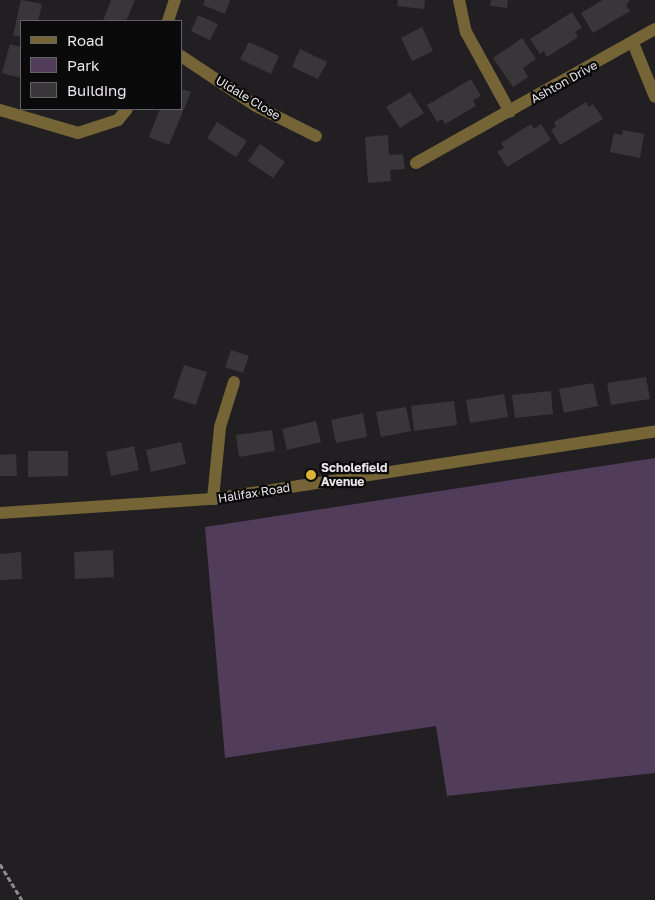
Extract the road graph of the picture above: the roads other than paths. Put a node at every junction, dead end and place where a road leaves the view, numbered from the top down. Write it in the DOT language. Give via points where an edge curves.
graph roads {
  1 [pos="175,0"];
  2 [pos="459,0"];
  3 [pos="168,20"];
  4 [pos="655,29"];
  5 [pos="633,43"];
  6 [pos="182,57"];
  7 [pos="655,98"];
  8 [pos="0,110"];
  9 [pos="126,110"];
  10 [pos="510,112"];
  11 [pos="316,136"];
  12 [pos="416,163"];
  13 [pos="234,382"];
  14 [pos="655,431"];
  15 [pos="213,499"];
  16 [pos="0,513"];
  1 -- 3 [label="street"];
  2 -- 10 [label="street" via="466,32"];
  4 -- 5 [label="street, Ashton Drive"];
  5 -- 7 [label="street"];
  5 -- 10 [label="street, Ashton Drive"];
  6 -- 11 [label="street, Uldale Close" via="256,106"];
  8 -- 9 [label="street" via="78,134 118,120"];
  10 -- 12 [label="street, Ashton Drive"];
  13 -- 15 [label="street" via="220,426"];
  14 -- 15 [label="street, Halifax Road"];
  15 -- 16 [label="street, Halifax Road"];
}
